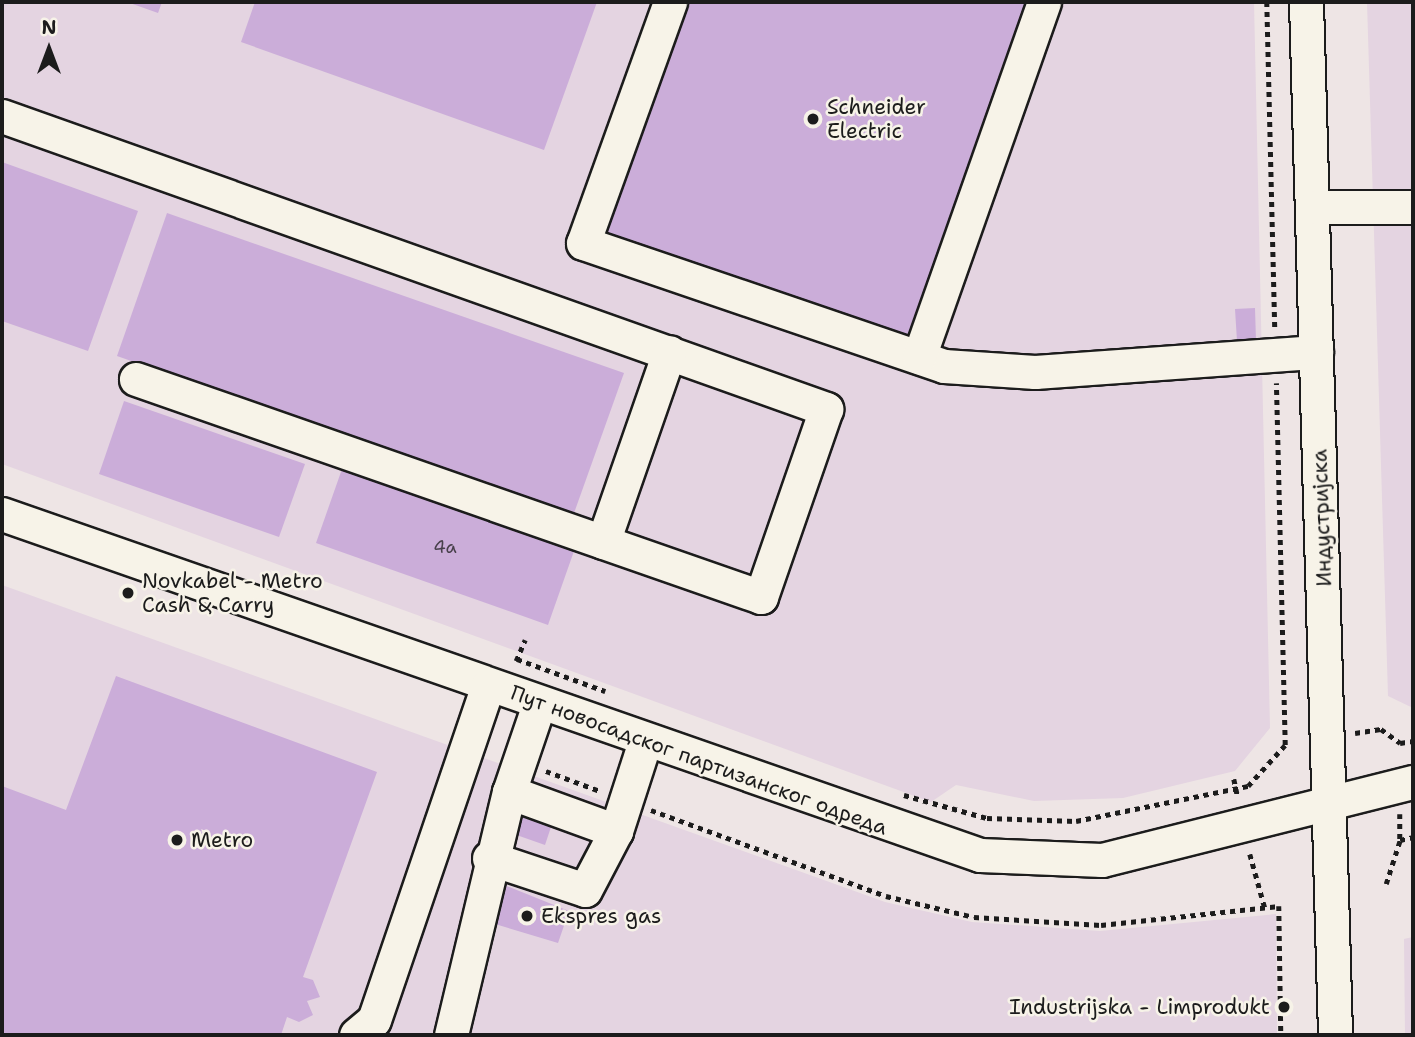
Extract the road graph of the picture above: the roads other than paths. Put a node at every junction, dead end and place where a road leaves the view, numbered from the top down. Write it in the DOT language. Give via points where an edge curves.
graph roads {
  1 [pos="670,2"];
  2 [pos="1044,2"];
  3 [pos="1307,2"];
  4 [pos="2,116"];
  5 [pos="1314,207"];
  6 [pos="1413,207"];
  7 [pos="669,352"];
  8 [pos="1316,352"];
  9 [pos="919,357"];
  10 [pos="136,379"];
  11 [pos="2,514"];
  12 [pos="603,542"];
  13 [pos="488,685"];
  14 [pos="539,704"];
  15 [pos="645,741"];
  16 [pos="1413,782"];
  17 [pos="509,792"];
  18 [pos="1330,804"];
  19 [pos="621,815"];
  20 [pos="489,858"];
  21 [pos="356,1035"];
  22 [pos="451,1035"];
  23 [pos="1335,1035"];
  1 -- 9 [label="street" via="583,243"];
  2 -- 9 [label="street"];
  3 -- 5 [label="street, Индустријска"];
  4 -- 7 [label="street"];
  5 -- 6 [label="street"];
  5 -- 8 [label="street, Индустријска"];
  7 -- 12 [label="street"];
  7 -- 12 [label="street" via="826,409 761,597"];
  8 -- 9 [label="street" via="1035,372 944,366"];
  8 -- 18 [label="street, Индустријска"];
  10 -- 12 [label="street"];
  11 -- 13 [label="street, Пут новосадског партизанског одреда"];
  13 -- 14 [label="street, Пут новосадског партизанског одреда"];
  13 -- 21 [label="street" via="374,1020"];
  14 -- 15 [label="street, Пут новосадског партизанског одреда"];
  14 -- 17 [label="street"];
  15 -- 18 [label="street, Пут новосадског партизанског одреда" via="887,827 980,855 1031,862 1102,860"];
  15 -- 19 [label="street"];
  16 -- 18 [label="street, Пут новосадског партизанског одреда"];
  17 -- 19 [label="street"];
  17 -- 20 [label="street"];
  18 -- 23 [label="street, Индустријска"];
  19 -- 20 [label="street" via="585,890"];
  20 -- 22 [label="street"];
}
